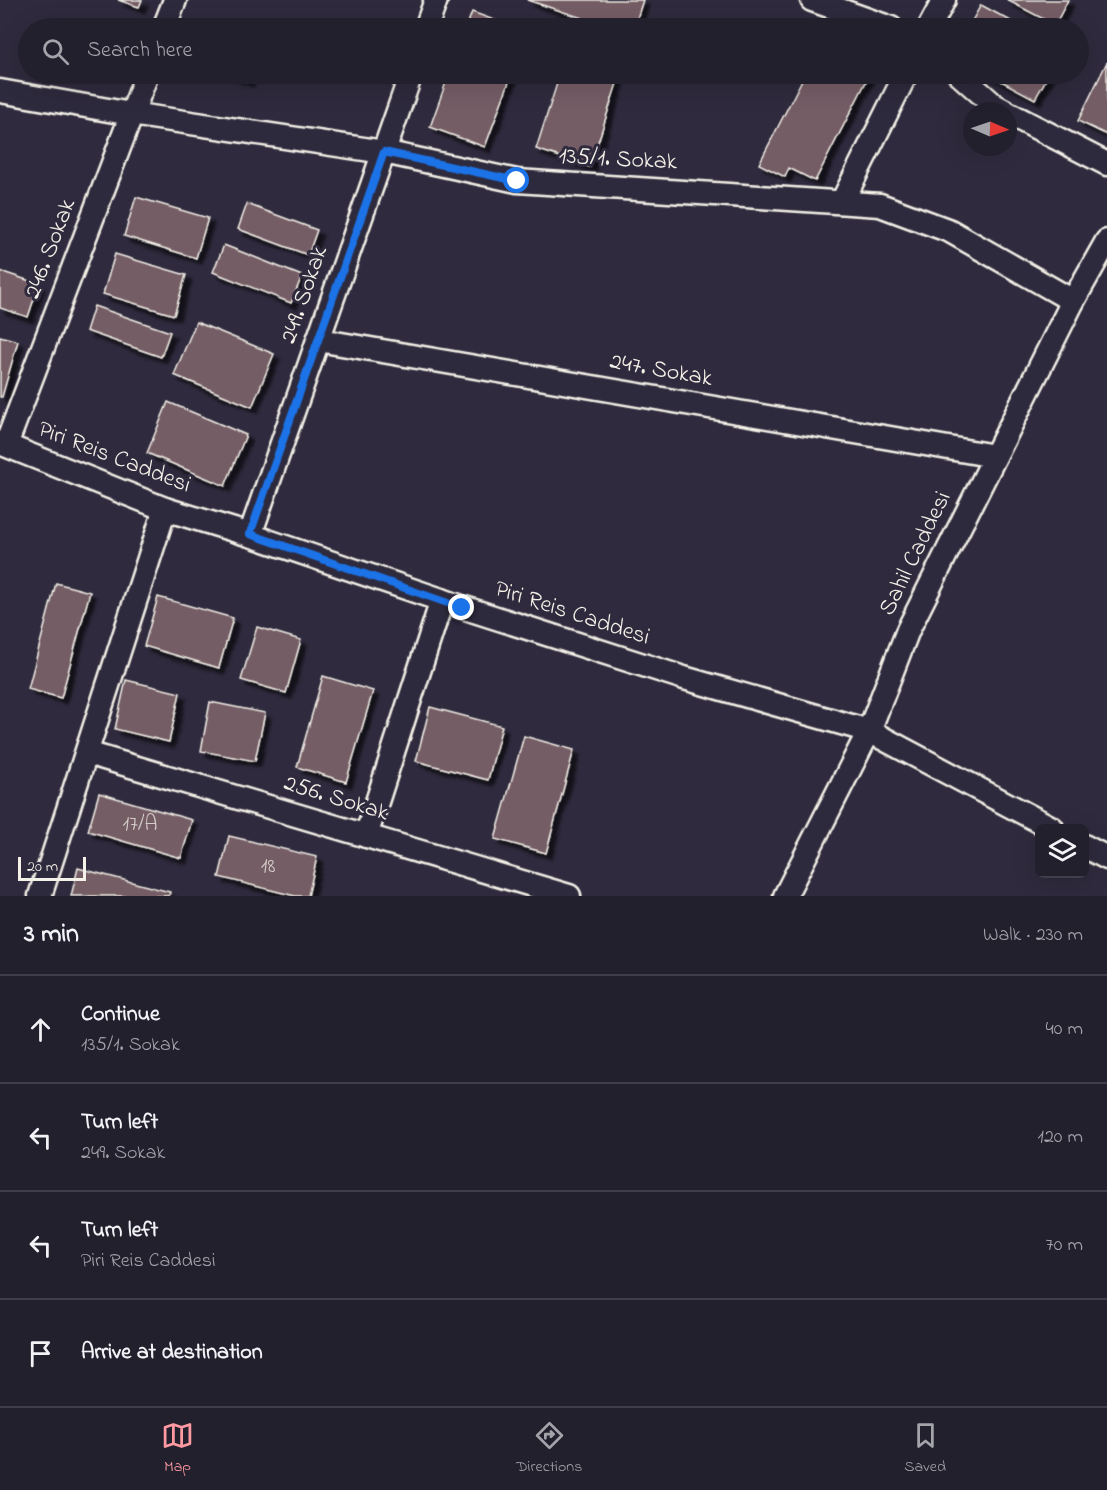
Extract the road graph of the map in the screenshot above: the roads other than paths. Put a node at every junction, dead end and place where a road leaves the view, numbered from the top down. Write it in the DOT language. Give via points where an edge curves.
graph roads {
  1 [pos="175,0"];
  2 [pos="436,0"];
  3 [pos="812,0"];
  4 [pos="944,0"];
  5 [pos="168,18"];
  6 [pos="430,18"];
  7 [pos="863,18"];
  8 [pos="934,18"];
  9 [pos="143,84"];
  10 [pos="408,84"];
  11 [pos="901,84"];
  12 [pos="970,84"];
  13 [pos="0,91"];
  14 [pos="991,102"];
  15 [pos="131,114"];
  16 [pos="1017,117"];
  17 [pos="384,152"];
  18 [pos="1107,164"];
  19 [pos="842,202"];
  20 [pos="1107,242"];
  21 [pos="1073,301"];
  22 [pos="318,340"];
  23 [pos="3,444"];
  24 [pos="995,456"];
  25 [pos="165,509"];
  26 [pos="250,534"];
  27 [pos="442,600"];
  28 [pos="869,731"];
  29 [pos="87,753"];
  30 [pos="1044,824"];
  31 [pos="366,836"];
  32 [pos="1089,849"];
  33 [pos="1107,858"];
  34 [pos="40,896"];
  35 [pos="569,896"];
  36 [pos="785,896"];
  1 -- 5 [label="street"];
  2 -- 6 [label="street"];
  3 -- 7 [label="street"];
  4 -- 8 [label="street"];
  9 -- 15 [label="street, 246. Sokak"];
  10 -- 17 [label="street, 249. Sokak"];
  11 -- 19 [label="street"];
  12 -- 14 [label="street"];
  13 -- 15 [label="street, 135/1. Sokak"];
  15 -- 17 [label="street, 135/1. Sokak"];
  15 -- 23 [label="street, 246. Sokak"];
  16 -- 18 [label="street"];
  17 -- 19 [label="street, 135/1. Sokak" via="517,181"];
  17 -- 22 [label="street, 249. Sokak"];
  19 -- 21 [label="street, 135/1. Sokak" via="880,205 950,231"];
  20 -- 21 [label="street, Sahil Caddesi"];
  21 -- 24 [label="street, Sahil Caddesi"];
  22 -- 24 [label="street, 247. Sokak"];
  22 -- 26 [label="street, 249. Sokak"];
  23 -- 25 [label="street, Piri Reis Caddesi"];
  24 -- 28 [label="street, Sahil Caddesi" via="908,630"];
  25 -- 26 [label="street, Piri Reis Caddesi"];
  25 -- 29 [label="street"];
  26 -- 27 [label="street, Piri Reis Caddesi"];
  27 -- 28 [label="street, Piri Reis Caddesi" via="684,678"];
  27 -- 31 [label="street"];
  28 -- 30 [label="street, Piri Reis Caddesi"];
  28 -- 36 [label="street, Sahil Caddesi"];
  29 -- 31 [label="street, 256. Sokak"];
  29 -- 34 [label="street"];
  31 -- 35 [label="street, 256. Sokak"];
  32 -- 33 [label="street"];
}
